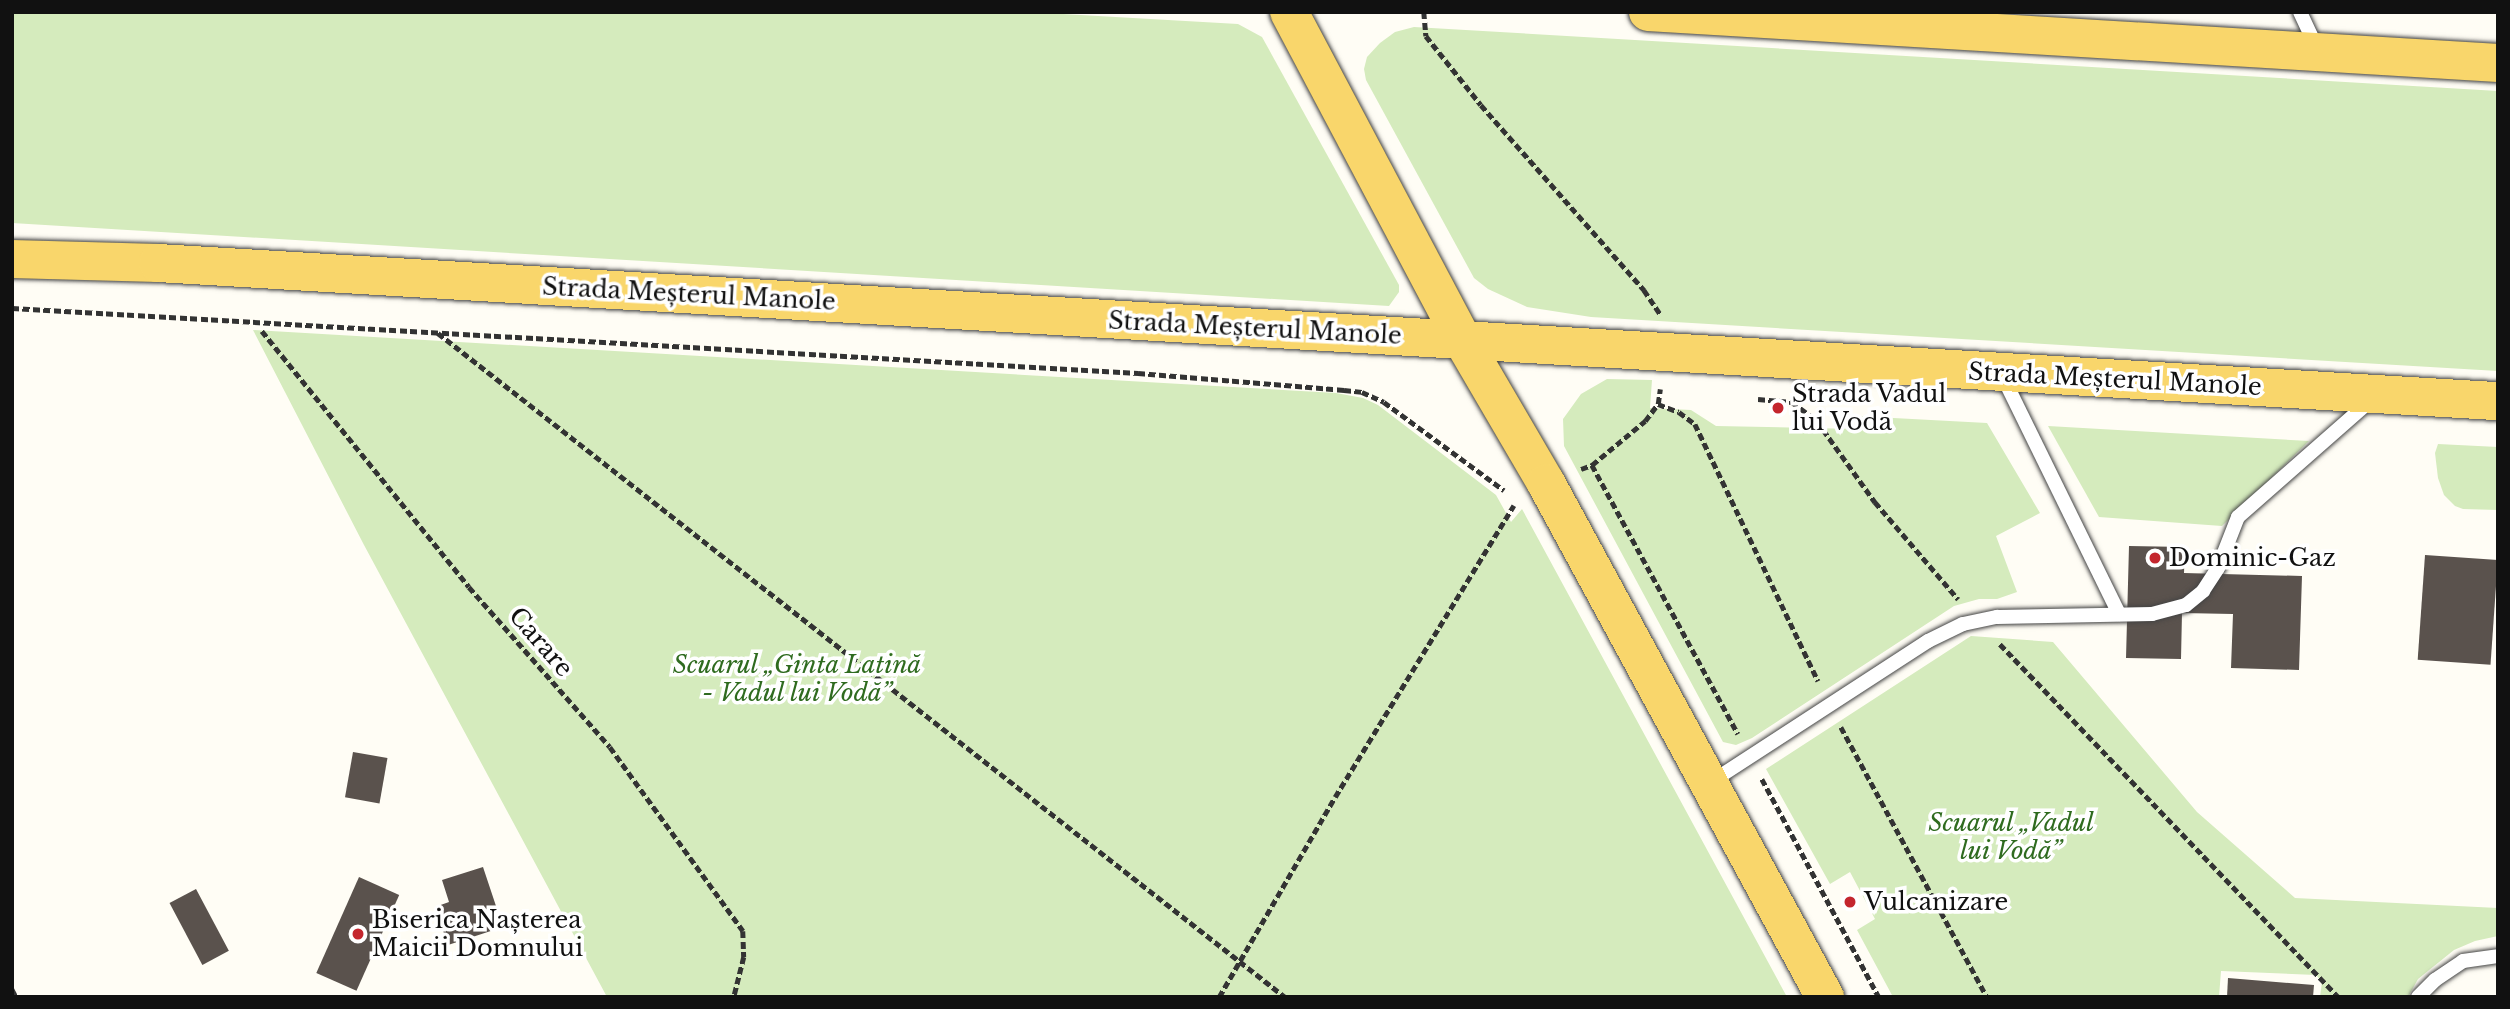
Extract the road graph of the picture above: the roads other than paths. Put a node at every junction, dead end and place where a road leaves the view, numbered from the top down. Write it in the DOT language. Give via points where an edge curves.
graph roads {
  1 [pos="1289,12"];
  2 [pos="1648,12"];
  3 [pos="2300,12"];
  4 [pos="2319,52"];
  5 [pos="2498,63"];
  6 [pos="12,259"];
  7 [pos="1463,341"];
  8 [pos="2002,374"];
  9 [pos="2378,393"];
  10 [pos="2498,401"];
  11 [pos="2119,614"];
  12 [pos="1710,783"];
  13 [pos="2498,956"];
  14 [pos="1825,997"];
  15 [pos="2418,997"];
  1 -- 7 [label="main road"];
  2 -- 4 [label="main road" via="2042,30"];
  3 -- 4 [label="lane"];
  4 -- 5 [label="main road"];
  6 -- 7 [label="main road, Strada Meșterul Manole" via="172,263"];
  7 -- 8 [label="main road, Strada Meșterul Manole"];
  7 -- 12 [label="main road"];
  8 -- 9 [label="main road, Strada Meșterul Manole"];
  8 -- 11 [label="lane"];
  9 -- 10 [label="main road, Strada Meșterul Manole"];
  9 -- 11 [label="lane" via="2238,517 2218,568 2203,591 2172,611"];
  11 -- 12 [label="lane" via="1978,620 1928,641"];
  12 -- 14 [label="main road"];
  13 -- 15 [label="lane" via="2463,961"];
}
